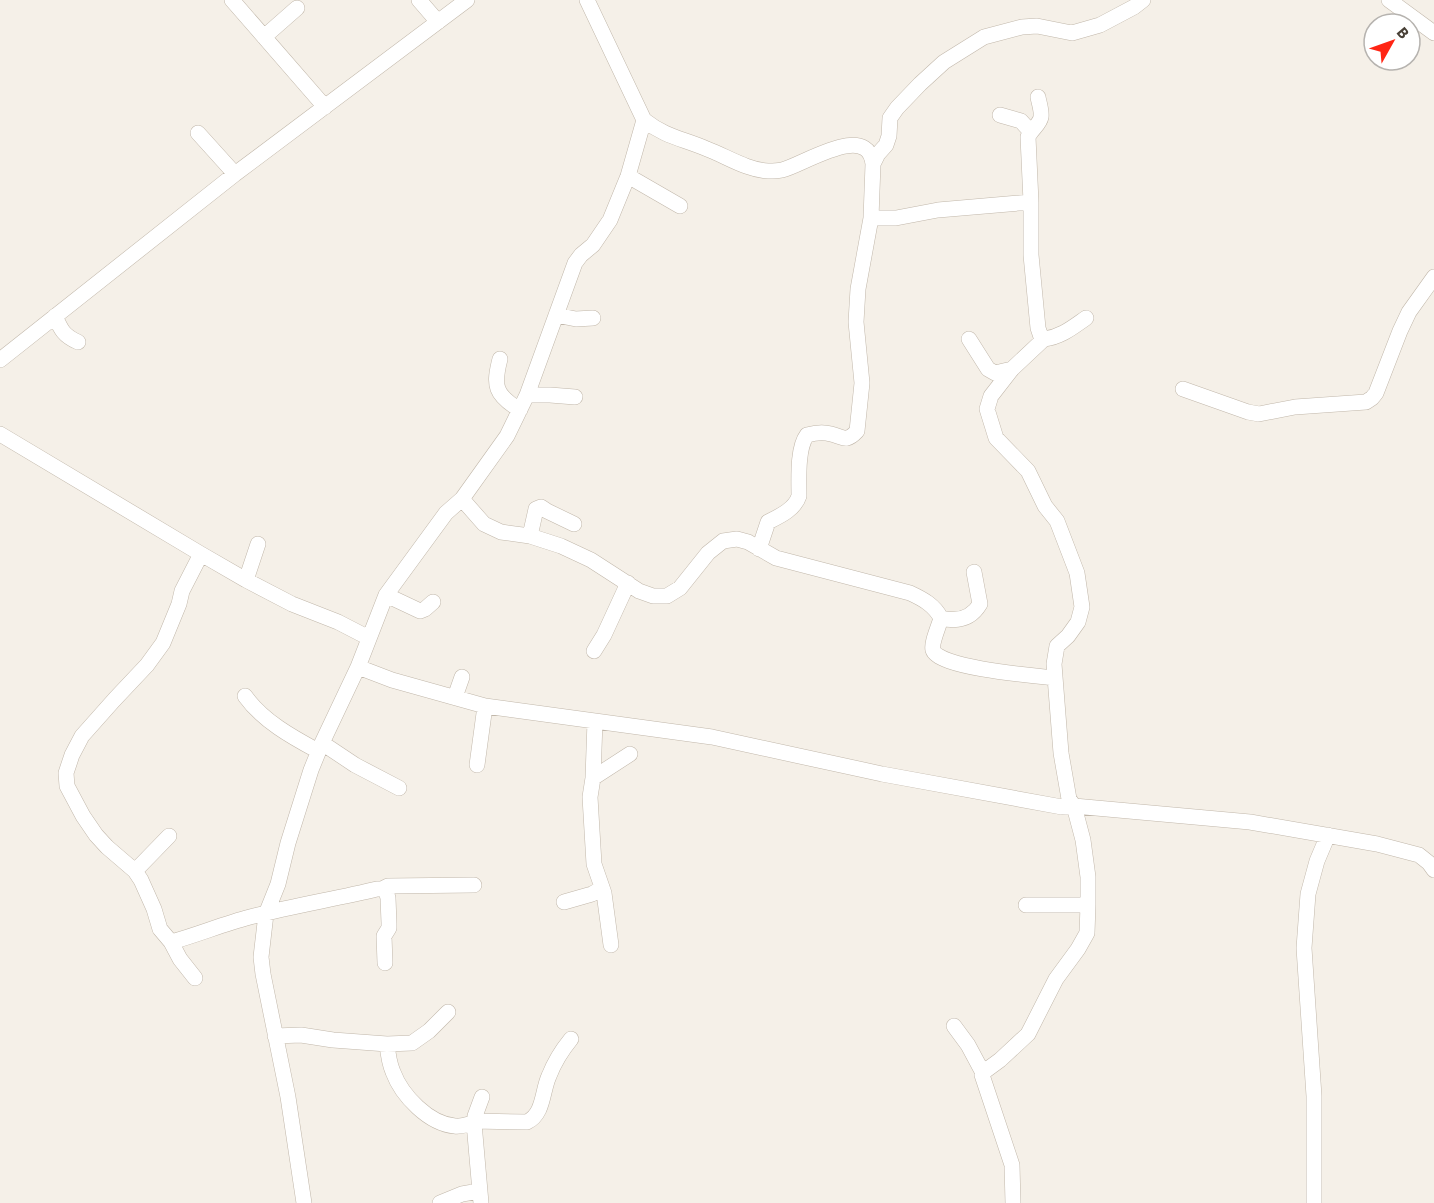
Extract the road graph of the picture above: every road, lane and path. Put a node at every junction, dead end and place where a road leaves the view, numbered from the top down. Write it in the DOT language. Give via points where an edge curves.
graph roads {
  1 [pos="232,0"];
  2 [pos="419,0"];
  3 [pos="467,0"];
  4 [pos="587,0"];
  5 [pos="1143,0"];
  6 [pos="1389,0"];
  7 [pos="297,8"];
  8 [pos="438,22"];
  9 [pos="1434,33"];
  10 [pos="264,37"];
  11 [pos="1038,97"];
  12 [pos="325,107"];
  13 [pos="1000,115"];
  14 [pos="644,120"];
  15 [pos="1030,132"];
  16 [pos="198,133"];
  17 [pos="873,164"];
  18 [pos="235,174"];
  19 [pos="628,176"];
  20 [pos="1031,202"];
  21 [pos="680,206"];
  22 [pos="871,218"];
  23 [pos="1434,277"];
  24 [pos="556,315"];
  25 [pos="55,316"];
  26 [pos="593,318"];
  27 [pos="1086,318"];
  28 [pos="969,339"];
  29 [pos="1044,339"];
  30 [pos="78,342"];
  31 [pos="500,359"];
  32 [pos="0,360"];
  33 [pos="1012,369"];
  34 [pos="1183,389"];
  35 [pos="527,395"];
  36 [pos="575,397"];
  37 [pos="520,410"];
  38 [pos="0,434"];
  39 [pos="462,499"];
  40 [pos="574,524"];
  41 [pos="530,536"];
  42 [pos="258,544"];
  43 [pos="759,549"];
  44 [pos="201,555"];
  45 [pos="974,572"];
  46 [pos="246,580"];
  47 [pos="628,583"];
  48 [pos="386,595"];
  49 [pos="434,602"];
  50 [pos="941,618"];
  51 [pos="369,638"];
  52 [pos="594,651"];
  53 [pos="358,666"];
  54 [pos="462,677"];
  55 [pos="1055,678"];
  56 [pos="245,696"];
  57 [pos="455,697"];
  58 [pos="485,706"];
  59 [pos="595,721"];
  60 [pos="320,747"];
  61 [pos="630,754"];
  62 [pos="477,765"];
  63 [pos="593,778"];
  64 [pos="399,788"];
  65 [pos="1074,806"];
  66 [pos="1328,835"];
  67 [pos="169,836"];
  68 [pos="1434,870"];
  69 [pos="135,871"];
  70 [pos="474,885"];
  71 [pos="602,888"];
  72 [pos="382,889"];
  73 [pos="564,902"];
  74 [pos="1026,905"];
  75 [pos="1088,905"];
  76 [pos="266,914"];
  77 [pos="171,942"];
  78 [pos="611,945"];
  79 [pos="385,963"];
  80 [pos="195,978"];
  81 [pos="448,1012"];
  82 [pos="954,1026"];
  83 [pos="275,1036"];
  84 [pos="571,1039"];
  85 [pos="387,1044"];
  86 [pos="983,1073"];
  87 [pos="482,1097"];
  88 [pos="474,1122"];
  89 [pos="480,1197"];
  90 [pos="304,1203"];
  91 [pos="440,1203"];
  92 [pos="1013,1203"];
  93 [pos="1314,1203"];
  1 -- 10 [label="street"];
  2 -- 8 [label="street"];
  3 -- 8 [label="street"];
  4 -- 14 [label="street"];
  5 -- 17 [label="street" via="1100,25 1072,33 1037,26 984,37 944,62 897,108 890,118 886,145"];
  6 -- 9 [label="street"];
  7 -- 10 [label="street"];
  8 -- 12 [label="street"];
  10 -- 12 [label="street"];
  11 -- 15 [label="street" via="1042,116"];
  12 -- 18 [label="street"];
  13 -- 15 [label="street" via="1021,121"];
  14 -- 17 [label="street" via="671,137 766,171 781,170 850,145 868,151"];
  14 -- 19 [label="street"];
  15 -- 20 [label="street"];
  16 -- 18 [label="street"];
  17 -- 22 [label="street"];
  18 -- 25 [label="street"];
  19 -- 21 [label="street"];
  19 -- 24 [label="street" via="610,220 575,263"];
  20 -- 22 [label="street"];
  20 -- 29 [label="street" via="1031,255 1038,328"];
  22 -- 43 [label="street" via="858,289 856,322 862,384 857,431 848,439 830,433 807,435 801,449 797,502 768,522"];
  23 -- 34 [label="street" via="1409,312 1376,393 1366,402 1259,414"];
  24 -- 26 [label="street" via="576,320"];
  24 -- 35 [label="street"];
  25 -- 30 [label="street" via="62,331"];
  25 -- 32 [label="street"];
  27 -- 29 [label="street" via="1065,333"];
  28 -- 33 [label="street" via="988,369 995,373"];
  29 -- 33 [label="street"];
  31 -- 37 [label="street" via="497,387 505,400"];
  33 -- 55 [label="street" via="991,396 987,410 991,424 996,438 1028,471 1057,521 1077,573 1082,607 1078,622 1057,646"];
  35 -- 36 [label="street"];
  35 -- 37 [label="street"];
  37 -- 39 [label="street" via="507,436"];
  38 -- 44 [label="street"];
  39 -- 41 [label="street" via="484,524 501,532"];
  39 -- 48 [label="street" via="446,513"];
  40 -- 41 [label="street" via="541,507 536,509"];
  41 -- 47 [label="street" via="591,560"];
  42 -- 46 [label="street"];
  43 -- 47 [label="street" via="737,539 723,541 680,588 667,596 653,596"];
  43 -- 50 [label="street" via="776,558 910,593 937,610"];
  44 -- 46 [label="street"];
  44 -- 69 [label="street" via="182,591 163,643 82,736 66,773 67,786 90,825 107,847"];
  45 -- 50 [label="street" via="981,604 977,610 969,617 953,621"];
  46 -- 51 [label="street"];
  47 -- 52 [label="street"];
  48 -- 49 [label="street" via="420,610"];
  48 -- 51 [label="street"];
  50 -- 55 [label="street" via="932,648 944,660 979,669"];
  51 -- 53 [label="street"];
  53 -- 57 [label="street"];
  53 -- 60 [label="street"];
  54 -- 57 [label="street"];
  55 -- 65 [label="street" via="1061,753 1069,799"];
  56 -- 60 [label="street" via="261,714 298,741"];
  57 -- 58 [label="street"];
  58 -- 59 [label="street"];
  58 -- 62 [label="street"];
  59 -- 63 [label="street"];
  59 -- 65 [label="street" via="712,738 882,774"];
  60 -- 64 [label="street"];
  60 -- 76 [label="street"];
  61 -- 63 [label="street"];
  63 -- 71 [label="street" via="590,796 594,864"];
  65 -- 66 [label="street" via="1250,822"];
  65 -- 75 [label="street" via="1083,840"];
  66 -- 68 [label="street" via="1407,851 1419,855"];
  66 -- 93 [label="street" via="1308,894 1304,948 1314,1096"];
  67 -- 69 [label="street"];
  69 -- 77 [label="street" via="160,929"];
  70 -- 72 [label="street"];
  71 -- 73 [label="street"];
  71 -- 78 [label="street"];
  72 -- 76 [label="street"];
  72 -- 79 [label="street" via="388,898"];
  74 -- 75 [label="street"];
  75 -- 86 [label="street" via="1087,933 1056,979 1028,1034"];
  76 -- 77 [label="street"];
  76 -- 83 [label="street" via="261,957"];
  77 -- 80 [label="street"];
  81 -- 85 [label="street" via="412,1043"];
  82 -- 86 [label="street"];
  83 -- 85 [label="street"];
  83 -- 90 [label="street"];
  84 -- 88 [label="street" via="549,1074 539,1111 531,1120"];
  85 -- 88 [label="street" via="394,1075 421,1112 456,1126"];
  86 -- 92 [label="street" via="1012,1165"];
  87 -- 88 [label="street"];
  88 -- 89 [label="street"];
  89 -- 91 [label="street" via="462,1194"];
}
